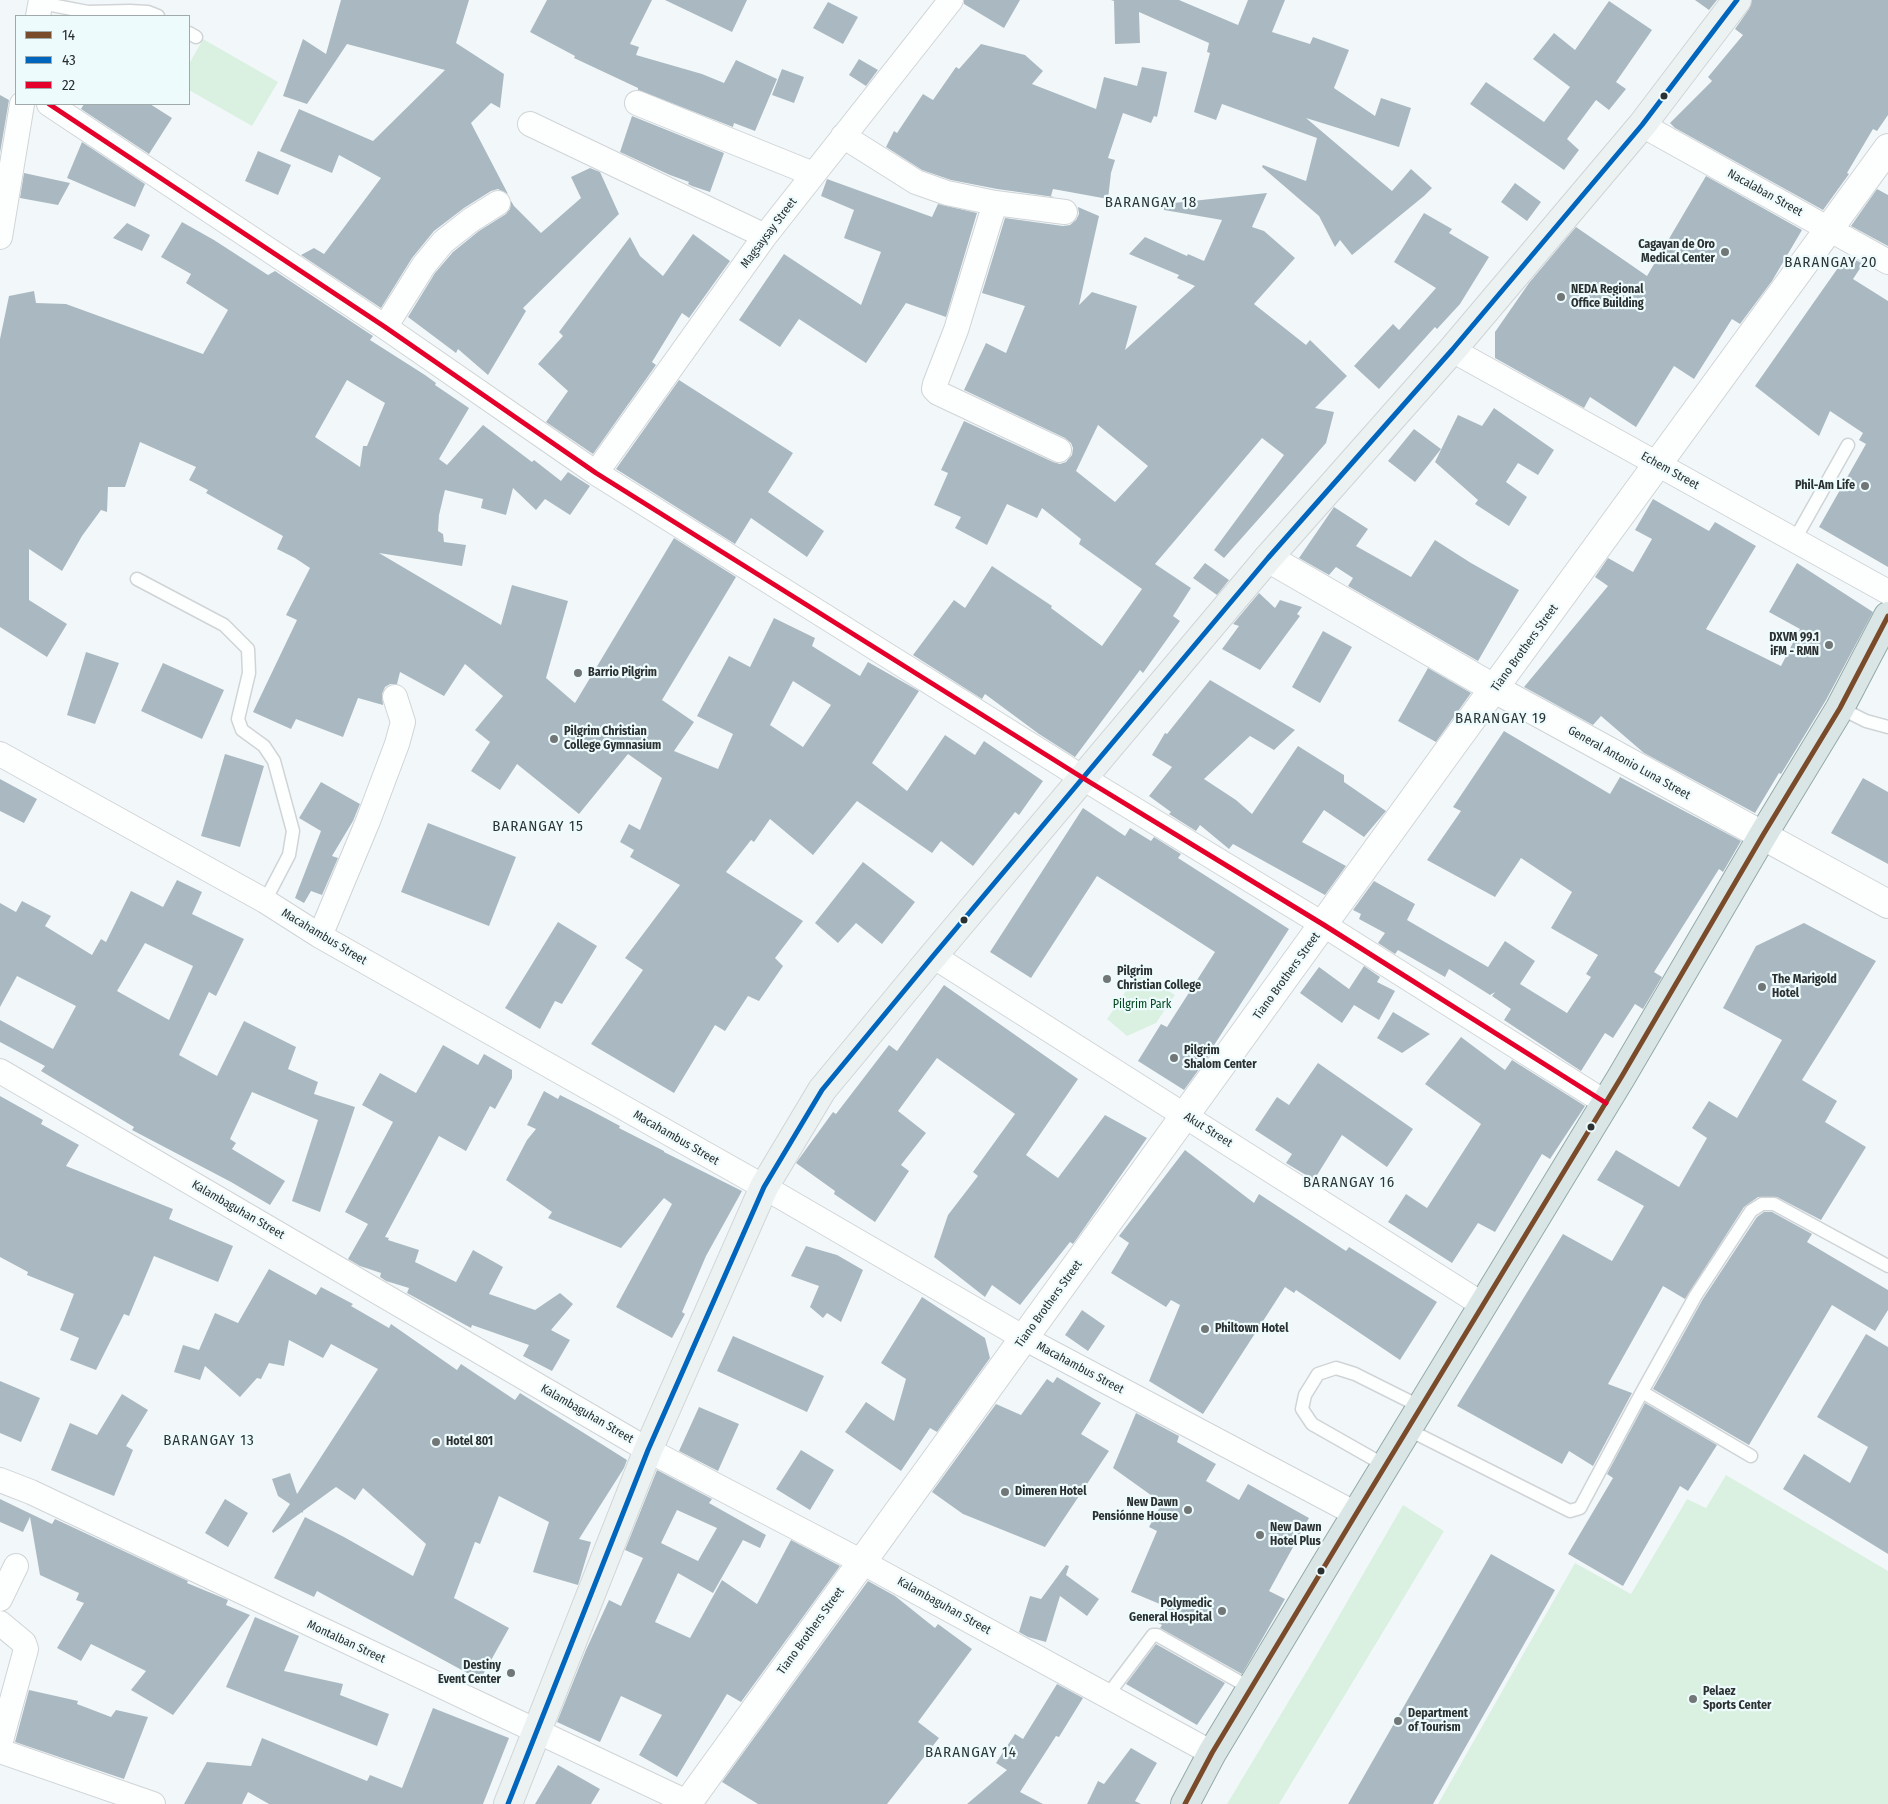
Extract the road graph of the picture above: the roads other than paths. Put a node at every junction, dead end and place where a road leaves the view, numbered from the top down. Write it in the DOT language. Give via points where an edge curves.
graph roads {
  1 [pos="951,0"];
  2 [pos="1737,0"];
  3 [pos="40,6"];
  4 [pos="156,15"];
  5 [pos="637,104"];
  6 [pos="22,105"];
  7 [pos="51,105"];
  8 [pos="530,124"];
  9 [pos="1642,125"];
  10 [pos="843,136"];
  11 [pos="1888,148"];
  12 [pos="813,174"];
  13 [pos="498,203"];
  14 [pos="995,203"];
  15 [pos="1065,212"];
  16 [pos="1829,229"];
  17 [pos="765,236"];
  18 [pos="0,237"];
  19 [pos="1888,262"];
  20 [pos="385,327"];
  21 [pos="1452,350"];
  22 [pos="1848,445"];
  23 [pos="1059,450"];
  24 [pos="1658,464"];
  25 [pos="596,473"];
  26 [pos="1795,539"];
  27 [pos="1268,558"];
  28 [pos="136,579"];
  29 [pos="1888,592"];
  30 [pos="1888,616"];
  31 [pos="1495,689"];
  32 [pos="395,698"];
  33 [pos="1840,708"];
  34 [pos="1888,728"];
  35 [pos="0,754"];
  36 [pos="1084,778"];
  37 [pos="1763,835"];
  38 [pos="265,901"];
  39 [pos="1888,904"];
  40 [pos="1324,925"];
  41 [pos="320,936"];
  42 [pos="933,956"];
  43 [pos="0,1071"];
  44 [pos="1606,1103"];
  45 [pos="1185,1116"];
  46 [pos="764,1188"];
  47 [pos="1888,1266"];
  48 [pos="1483,1305"];
  49 [pos="1024,1338"];
  50 [pos="1642,1392"];
  51 [pos="1414,1418"];
  52 [pos="648,1450"];
  53 [pos="1751,1456"];
  54 [pos="1386,1466"];
  55 [pos="0,1480"];
  56 [pos="1356,1514"];
  57 [pos="862,1562"];
  58 [pos="16,1566"];
  59 [pos="0,1599"];
  60 [pos="0,1623"];
  61 [pos="1252,1689"];
  62 [pos="1107,1696"];
  63 [pos="537,1732"];
  64 [pos="0,1744"];
  65 [pos="0,1751"];
  66 [pos="1212,1753"];
  67 [pos="688,1803"];
  68 [pos="153,1804"];
  69 [pos="508,1804"];
  70 [pos="1185,1804"];
  1 -- 10 [label="street, Magsaysay Street"];
  2 -- 9 [label="main road"];
  3 -- 4 [label="lane"];
  5 -- 12 [label="street"];
  6 -- 18 [label="street"];
  7 -- 20 [label="street"];
  8 -- 17 [label="street"];
  9 -- 16 [label="street, Nacalaban Street"];
  9 -- 21 [label="main road"];
  10 -- 12 [label="street, Magsaysay Street"];
  10 -- 14 [label="street" via="916,182 947,193"];
  11 -- 16 [label="street, Tiano Brothers Street"];
  12 -- 17 [label="street, Magsaysay Street"];
  13 -- 20 [label="street" via="443,242 424,265"];
  14 -- 15 [label="street"];
  14 -- 23 [label="street" via="956,330 934,389"];
  16 -- 19 [label="street, Nacalaban Street"];
  16 -- 24 [label="street, Tiano Brothers Street"];
  17 -- 25 [label="street, Magsaysay Street"];
  20 -- 25 [label="street"];
  21 -- 24 [label="street, Echem Street"];
  21 -- 27 [label="main road"];
  22 -- 26 [label="lane"];
  24 -- 26 [label="street, Echem Street"];
  24 -- 31 [label="street, Tiano Brothers Street"];
  25 -- 36 [label="street"];
  26 -- 29 [label="street, Echem Street"];
  27 -- 31 [label="street, General Antonio Luna Street"];
  27 -- 36 [label="main road"];
  28 -- 38 [label="lane" via="224,625 248,649 249,673 238,719 242,730 264,746 274,761 293,831 289,855"];
  30 -- 33 [label="main road"];
  31 -- 37 [label="street, General Antonio Luna Street"];
  31 -- 40 [label="street, Tiano Brothers Street"];
  32 -- 41 [label="street" via="403,722 397,744"];
  33 -- 34 [label="lane"];
  33 -- 37 [label="main road"];
  35 -- 38 [label="street, Macahambus Street"];
  36 -- 40 [label="street"];
  36 -- 42 [label="main road"];
  37 -- 39 [label="street, General Antonio Luna Street"];
  37 -- 44 [label="main road"];
  38 -- 41 [label="street, Macahambus Street"];
  40 -- 44 [label="street"];
  40 -- 45 [label="street, Tiano Brothers Street"];
  41 -- 46 [label="street, Macahambus Street"];
  42 -- 45 [label="street, Akut Street"];
  42 -- 46 [label="main road" via="822,1090"];
  43 -- 52 [label="street, Kalambaguhan Street"];
  44 -- 48 [label="main road"];
  45 -- 48 [label="street, Akut Street"];
  45 -- 49 [label="street, Tiano Brothers Street"];
  46 -- 49 [label="street, Macahambus Street"];
  46 -- 52 [label="main road"];
  47 -- 50 [label="lane" via="1774,1204 1762,1204 1752,1211 1696,1295"];
  48 -- 51 [label="main road"];
  49 -- 56 [label="street, Macahambus Street"];
  49 -- 57 [label="street, Tiano Brothers Street"];
  50 -- 51 [label="lane" via="1580,1508 1570,1511"];
  50 -- 53 [label="lane"];
  51 -- 54 [label="main road"];
  51 -- 54 [label="lane" via="1355,1374 1336,1368 1318,1374 1305,1394 1302,1409 1312,1424"];
  52 -- 57 [label="street, Kalambaguhan Street"];
  52 -- 63 [label="main road"];
  54 -- 56 [label="main road"];
  55 -- 63 [label="street, Montalban Street"];
  56 -- 61 [label="main road"];
  57 -- 62 [label="street, Kalambaguhan Street"];
  57 -- 67 [label="street, Tiano Brothers Street"];
  58 -- 59 [label="street"];
  60 -- 64 [label="street" via="24,1643 26,1649"];
  61 -- 62 [label="lane" via="1153,1635"];
  61 -- 66 [label="main road"];
  62 -- 66 [label="street, Kalambaguhan Street"];
  63 -- 67 [label="street, Montalban Street"];
  63 -- 69 [label="main road"];
  65 -- 68 [label="street"];
  66 -- 70 [label="main road"];
}
